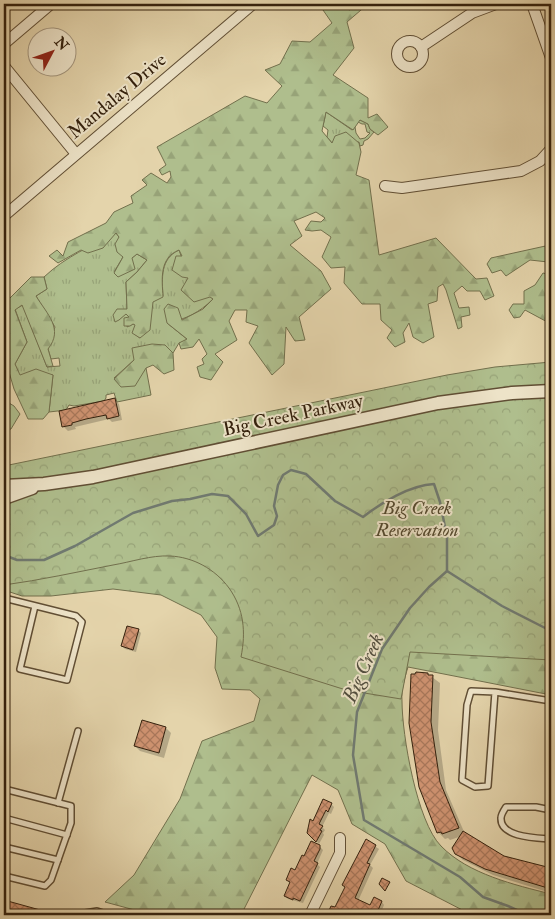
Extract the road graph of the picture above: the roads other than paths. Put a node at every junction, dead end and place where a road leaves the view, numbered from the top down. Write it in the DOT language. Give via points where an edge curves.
graph roads {
  1 [pos="51,4"];
  2 [pos="253,4"];
  3 [pos="496,4"];
  4 [pos="532,4"];
  5 [pos="4,44"];
  6 [pos="421,47"];
  7 [pos="551,58"];
  8 [pos="4,66"];
  9 [pos="550,153"];
  10 [pos="76,154"];
  11 [pos="385,186"];
  12 [pos="4,216"];
  13 [pos="551,392"];
  14 [pos="44,484"];
  15 [pos="4,486"];
  16 [pos="4,498"];
  17 [pos="4,598"];
  18 [pos="35,606"];
  19 [pos="495,692"];
  20 [pos="551,701"];
  21 [pos="78,731"];
  22 [pos="4,789"];
  23 [pos="58,803"];
  24 [pos="551,810"];
  25 [pos="4,818"];
  26 [pos="67,835"];
  27 [pos="340,838"];
  28 [pos="551,839"];
  29 [pos="4,847"];
  30 [pos="58,860"];
  31 [pos="4,876"];
  32 [pos="73,915"];
  33 [pos="109,915"];
  34 [pos="310,915"];
  1 -- 5 [label="street"];
  2 -- 10 [label="street, Mandalay Drive"];
  3 -- 6 [label="street" via="472,13"];
  4 -- 7 [label="street"];
  8 -- 10 [label="street"];
  9 -- 11 [label="street" via="531,167 508,174 402,188"];
  10 -- 12 [label="street, Mandalay Drive"];
  13 -- 14 [label="street, Big Creek Parkway" via="512,393 438,403"];
  14 -- 15 [label="street, Big Creek Parkway"];
  14 -- 16 [label="street, Big Creek Parkway"];
  17 -- 18 [label="lane"];
  18 -- 18 [label="lane" via="76,616 82,622 67,680 20,669"];
  19 -- 19 [label="lane" via="471,691 467,705 462,780 475,787 488,786"];
  19 -- 20 [label="lane"];
  21 -- 23 [label="lane"];
  22 -- 23 [label="lane"];
  23 -- 26 [label="lane" via="71,806"];
  24 -- 28 [label="lane" via="506,807 501,818 503,826 515,835"];
  25 -- 26 [label="lane"];
  26 -- 30 [label="lane"];
  27 -- 34 [label="street" via="340,853"];
  29 -- 30 [label="lane"];
  30 -- 31 [label="lane" via="51,880 45,886"];
  32 -- 33 [label="lane" via="97,911"];
}
